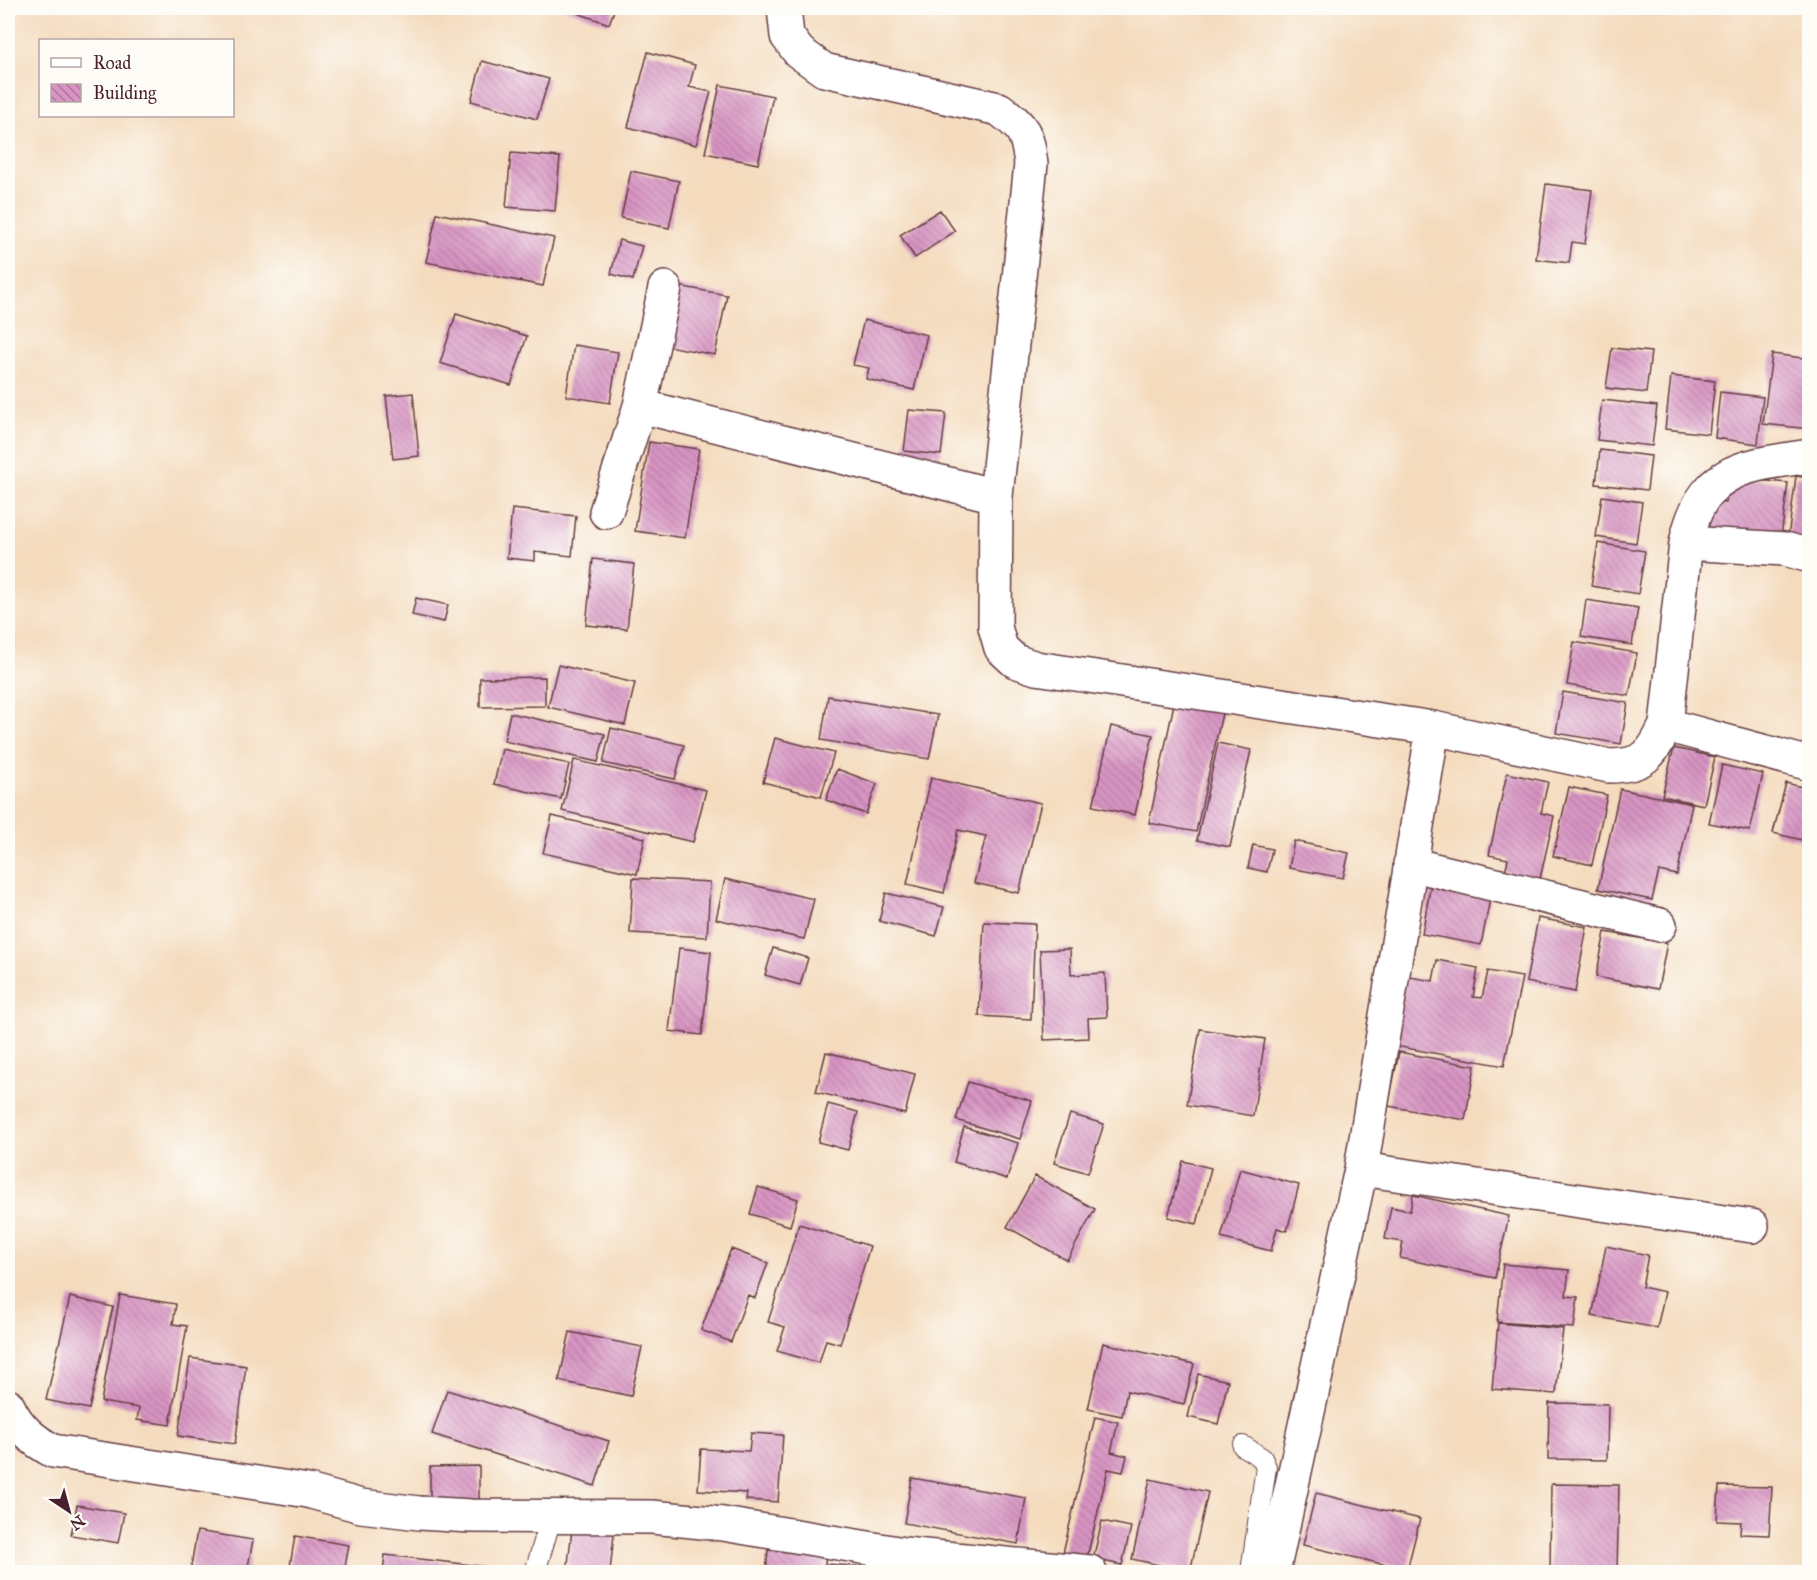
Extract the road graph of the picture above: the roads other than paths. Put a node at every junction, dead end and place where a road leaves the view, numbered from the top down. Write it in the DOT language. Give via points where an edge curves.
graph roads {
  1 [pos="784,8"];
  2 [pos="665,288"];
  3 [pos="640,406"];
  4 [pos="1809,456"];
  5 [pos="996,496"];
  6 [pos="606,512"];
  7 [pos="1686,543"];
  8 [pos="1809,555"];
  9 [pos="1666,725"];
  10 [pos="1433,728"];
  11 [pos="1809,764"];
  12 [pos="1410,864"];
  13 [pos="1660,925"];
  14 [pos="1361,1169"];
  15 [pos="1752,1226"];
  16 [pos="8,1406"];
  17 [pos="1243,1446"];
  18 [pos="552,1515"];
  19 [pos="903,1563"];
  20 [pos="535,1572"];
  21 [pos="1090,1572"];
  22 [pos="1251,1572"];
  23 [pos="1273,1572"];
  1 -- 5 [label="street" via="787,36 799,52 824,70 999,109 1020,124 1028,142 1031,164"];
  2 -- 3 [label="street"];
  3 -- 5 [label="street"];
  3 -- 6 [label="street"];
  4 -- 7 [label="street" via="1744,466 1713,485 1692,517"];
  5 -- 10 [label="street" via="995,627 1001,648 1015,661 1036,668"];
  7 -- 8 [label="street" via="1785,549"];
  7 -- 9 [label="street"];
  9 -- 10 [label="street" via="1646,757 1630,766 1575,761"];
  9 -- 11 [label="street"];
  10 -- 12 [label="street"];
  12 -- 13 [label="street"];
  12 -- 14 [label="street"];
  14 -- 15 [label="street"];
  14 -- 23 [label="street"];
  16 -- 18 [label="street" via="22,1430 36,1442 74,1456 297,1489 361,1506 471,1516"];
  17 -- 22 [label="lane" via="1262,1458 1266,1467"];
  18 -- 19 [label="street" via="652,1516 723,1524"];
  18 -- 20 [label="lane"];
  19 -- 21 [label="street"];
}
